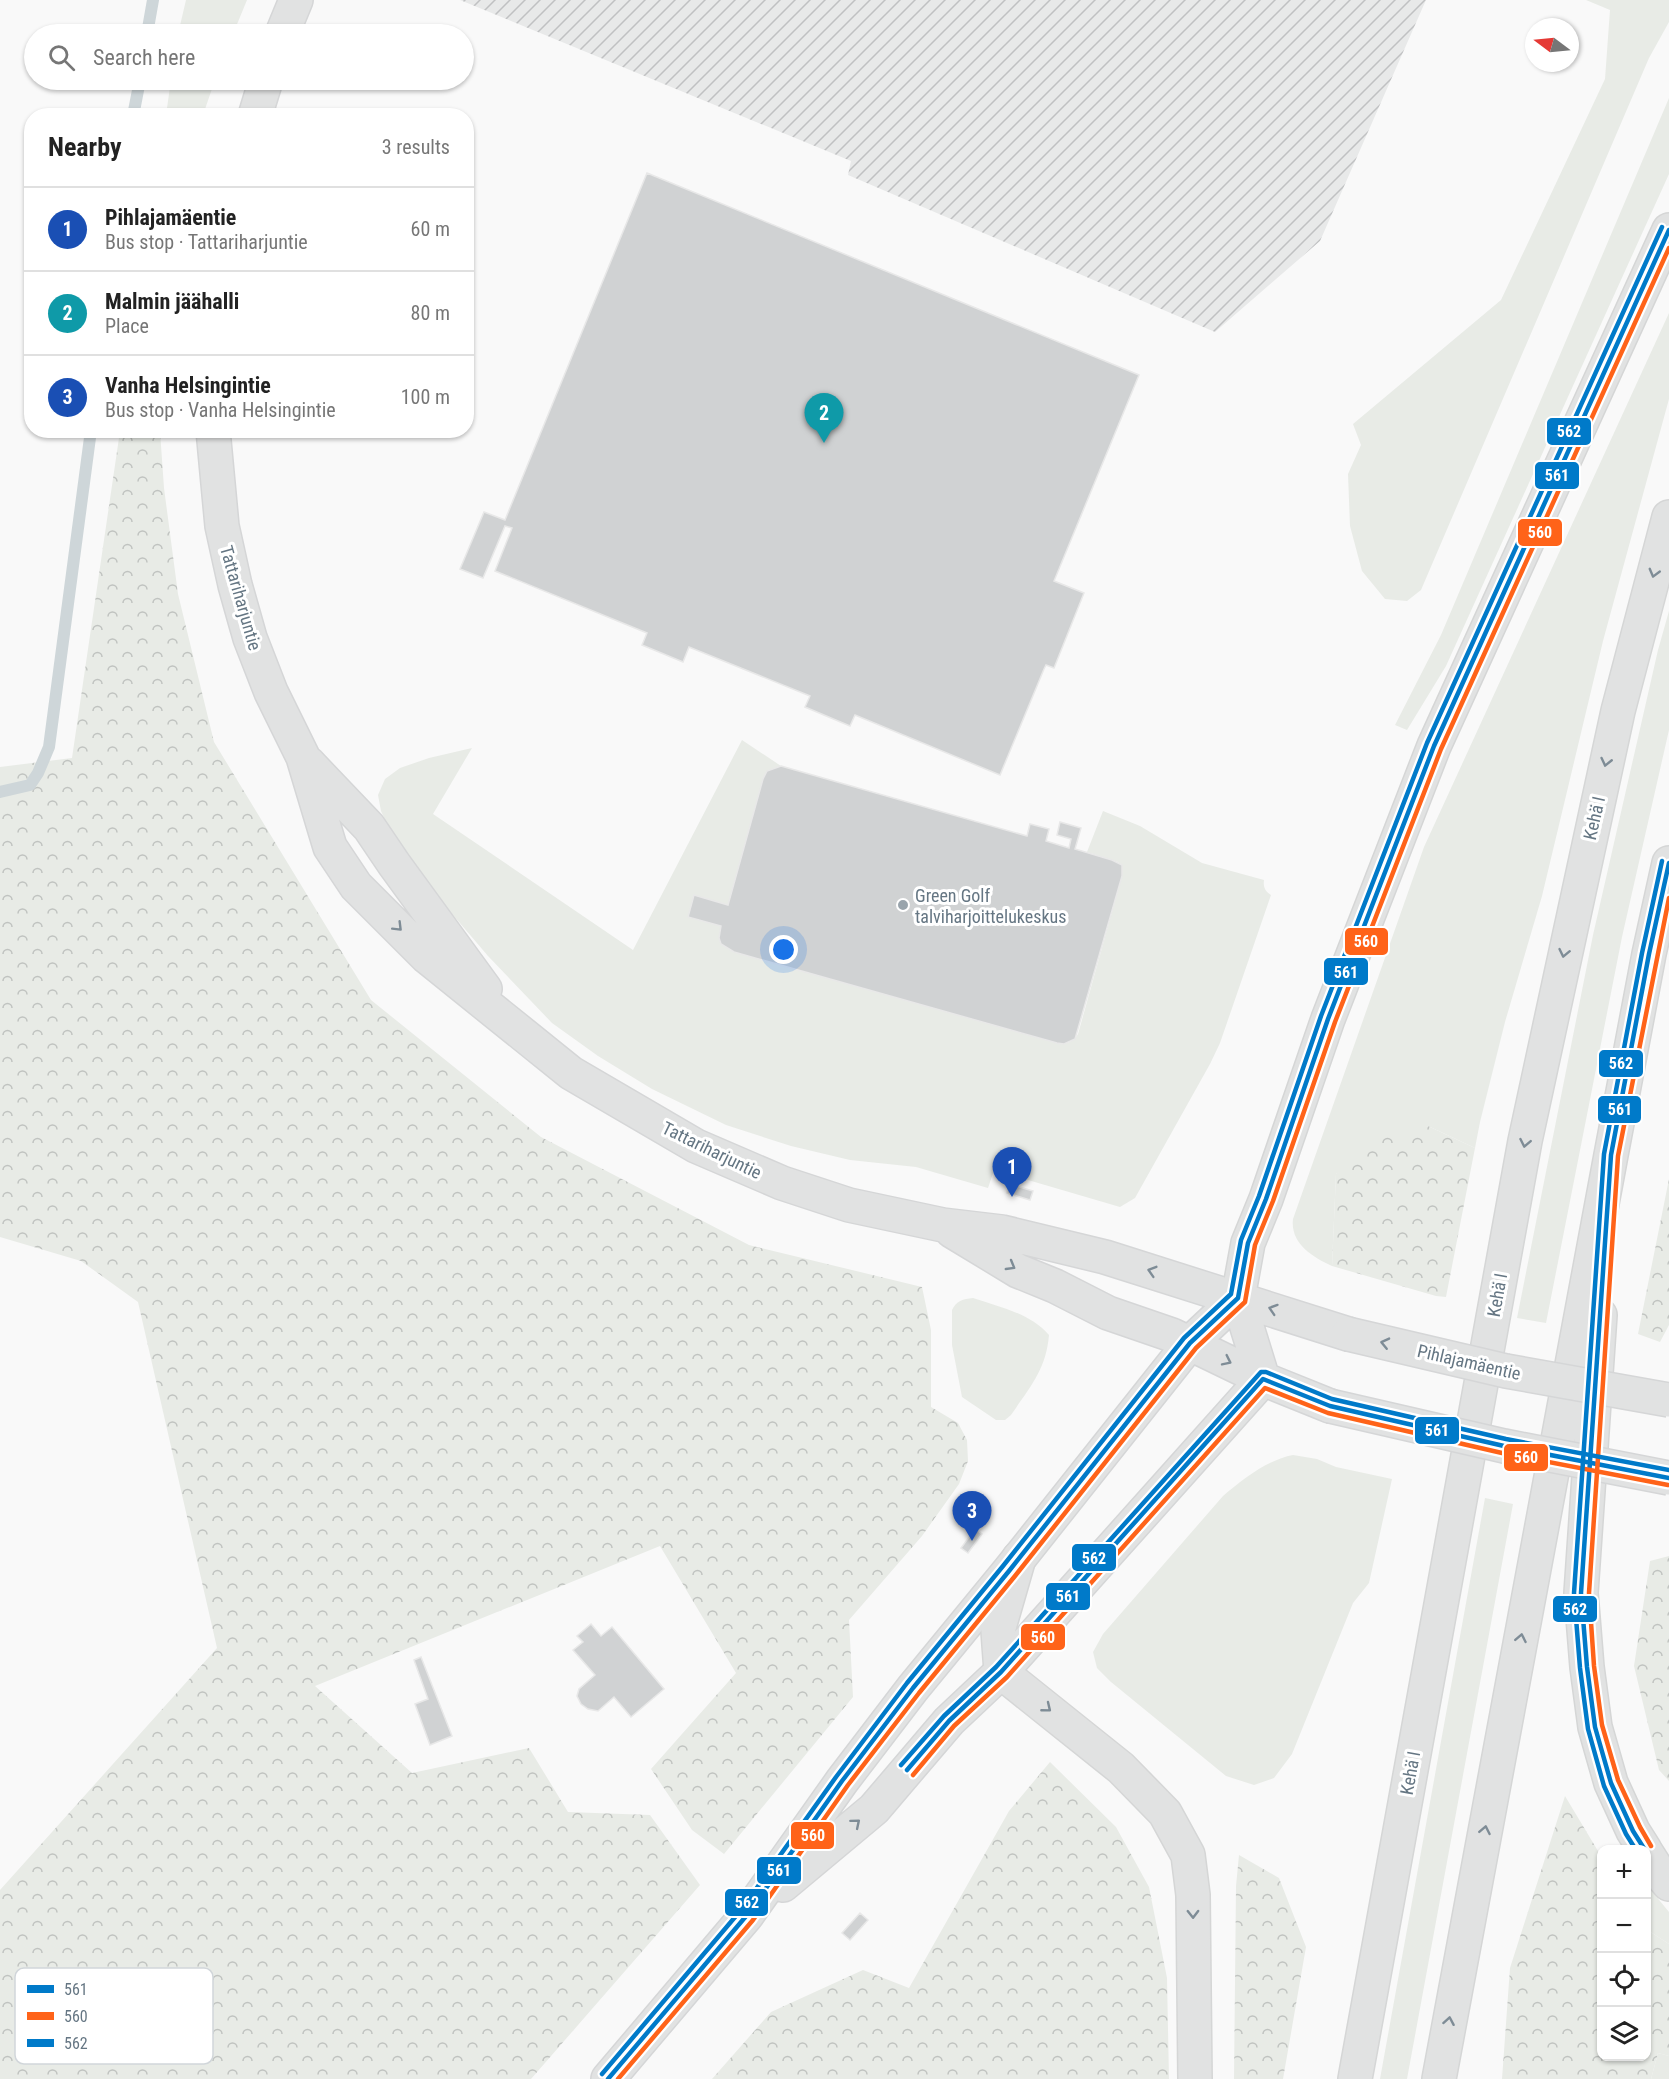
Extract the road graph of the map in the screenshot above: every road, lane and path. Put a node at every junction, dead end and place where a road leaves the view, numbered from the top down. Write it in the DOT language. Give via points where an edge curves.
graph roads {
  1 [pos="296,0"];
  2 [pos="286,24"];
  3 [pos="263,90"];
  4 [pos="257,108"];
  5 [pos="1669,230"];
  6 [pos="214,438"];
  7 [pos="1669,516"];
  8 [pos="303,757"];
  9 [pos="1669,863"];
  10 [pos="507,1020"];
  11 [pos="1611,1155"];
  12 [pos="943,1225"];
  13 [pos="1238,1298"];
  14 [pos="1190,1343"];
  15 [pos="1263,1379"];
  16 [pos="1669,1400"];
  17 [pos="1669,1478"];
  18 [pos="1019,1558"];
  19 [pos="1001,1672"];
  20 [pos="1642,1845"];
  21 [pos="1651,1859"];
  22 [pos="1669,1884"];
  23 [pos="747,1915"];
  24 [pos="608,2079"];
  25 [pos="1195,2079"];
  26 [pos="1355,2079"];
  27 [pos="1438,2079"];
  1 -- 2 [label="main road"];
  3 -- 4 [label="main road"];
  5 -- 13 [label="main road" via="1434,746 1248,1243"];
  6 -- 8 [label="main road, Tattariharjuntie" via="222,526 235,585 271,692"];
  7 -- 26 [label="main road, Kehä I, one-way" via="1618,711 1525,1141"];
  8 -- 10 [label="main road, Tattariharjuntie" via="369,827"];
  8 -- 10 [label="main road, Tattariharjuntie, one-way" via="330,847 356,886 427,957"];
  9 -- 11 [label="main road"];
  10 -- 12 [label="main road, Tattariharjuntie" via="572,1073 696,1146 782,1183 849,1205"];
  11 -- 20 [label="main road" via="1581,1593 1595,1727 1611,1783"];
  27 -- 11 [label="main road, one-way"];
  13 -- 12 [label="main road, Tattariharjuntie, one-way" via="1076,1250 1002,1232"];
  12 -- 14 [label="main road, Tattariharjuntie, one-way" via="1018,1271 1108,1313"];
  13 -- 14 [label="main road"];
  13 -- 15 [label="main road"];
  16 -- 13 [label="main road, Pihlajamäentie, one-way, bridge" via="1506,1371 1348,1334"];
  14 -- 15 [label="main road, one-way"];
  14 -- 18 [label="main road"];
  15 -- 17 [label="main road, bridge" via="1330,1406"];
  15 -- 19 [label="main road"];
  18 -- 19 [label="main road" via="998,1631"];
  18 -- 23 [label="main road" via="842,1781"];
  23 -- 19 [label="main road, one-way" via="874,1809 949,1721"];
  19 -- 25 [label="main road, one-way" via="1121,1768 1165,1813 1188,1856 1193,1895"];
  21 -- 22 [label="main road"];
  23 -- 24 [label="main road"];
}
